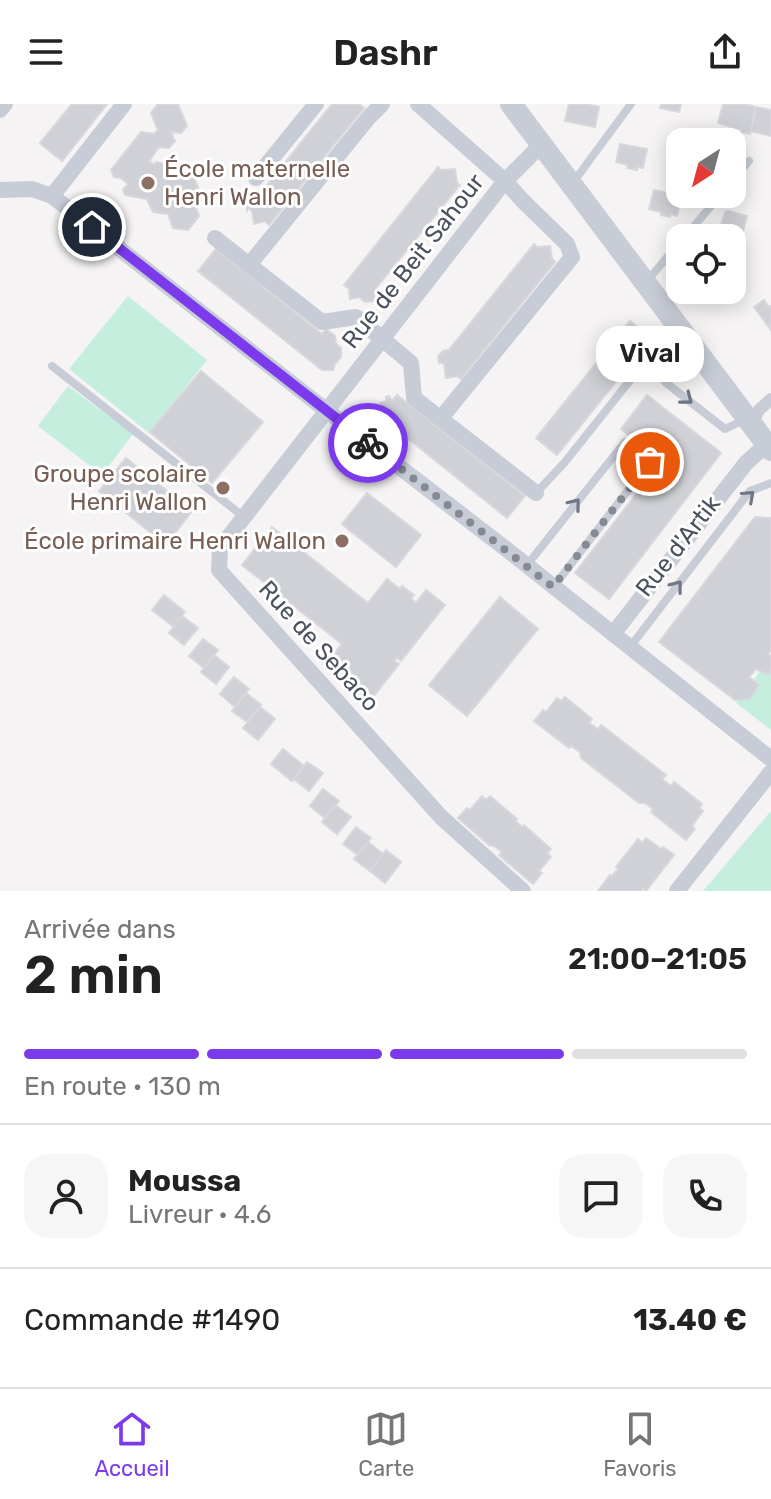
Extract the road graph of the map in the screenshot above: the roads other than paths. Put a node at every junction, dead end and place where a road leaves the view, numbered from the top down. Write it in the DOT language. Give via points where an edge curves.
graph roads {
  1 [pos="5,104"];
  2 [pos="124,104"];
  3 [pos="316,104"];
  4 [pos="382,104"];
  5 [pos="418,104"];
  6 [pos="511,104"];
  7 [pos="631,104"];
  8 [pos="0,110"];
  9 [pos="541,145"];
  10 [pos="749,161"];
  11 [pos="746,165"];
  12 [pos="256,178"];
  13 [pos="505,181"];
  14 [pos="571,185"];
  15 [pos="0,190"];
  16 [pos="52,196"];
  17 [pos="709,208"];
  18 [pos="696,224"];
  19 [pos="215,238"];
  20 [pos="666,259"];
  21 [pos="249,265"];
  22 [pos="645,283"];
  23 [pos="383,338"];
  24 [pos="694,346"];
  25 [pos="655,349"];
  26 [pos="52,366"];
  27 [pos="771,399"];
  28 [pos="328,411"];
  29 [pos="441,418"];
  30 [pos="750,421"];
  31 [pos="769,447"];
  32 [pos="771,483"];
  33 [pos="536,493"];
  34 [pos="244,518"];
  35 [pos="527,565"];
  36 [pos="553,587"];
  37 [pos="613,634"];
  38 [pos="630,647"];
  39 [pos="771,759"];
  40 [pos="771,772"];
  41 [pos="523,891"];
  42 [pos="677,891"];
  1 -- 8 [label="street"];
  2 -- 16 [label="street"];
  3 -- 12 [label="street"];
  4 -- 21 [label="street"];
  5 -- 13 [label="street"];
  6 -- 9 [label="street"];
  7 -- 14 [label="lane"];
  9 -- 13 [label="street, Rue de Beit Sahour"];
  9 -- 14 [label="street"];
  10 -- 11 [label="lane"];
  13 -- 23 [label="street, Rue de Beit Sahour"];
  13 -- 29 [label="street" via="567,244 572,257"];
  14 -- 22 [label="street"];
  15 -- 16 [label="street" via="32,189"];
  16 -- 28 [label="street"];
  17 -- 18 [label="lane"];
  19 -- 21 [label="street"];
  20 -- 22 [label="lane"];
  21 -- 23 [label="street" via="322,322 356,317"];
  22 -- 24 [label="street"];
  23 -- 28 [label="street, Rue de Beit Sahour"];
  23 -- 29 [label="street" via="411,363 414,398"];
  24 -- 30 [label="street"];
  24 -- 30 [label="lane, one-way" via="665,382 725,429"];
  25 -- 33 [label="lane"];
  26 -- 34 [label="lane"];
  27 -- 30 [label="street"];
  28 -- 34 [label="street, Rue de Sebaco"];
  28 -- 35 [label="street"];
  29 -- 33 [label="street"];
  30 -- 31 [label="street"];
  31 -- 37 [label="street, Rue d'Artik" via="746,463"];
  38 -- 32 [label="lane, Rue d'Artik, one-way" via="750,491"];
  34 -- 41 [label="street, Rue de Sebaco" via="220,548 219,570 441,817"];
  35 -- 36 [label="street"];
  35 -- 36 [label="lane, one-way" via="625,442 650,462"];
  36 -- 37 [label="street"];
  37 -- 38 [label="street"];
  38 -- 39 [label="street"];
  40 -- 42 [label="street"];
}
